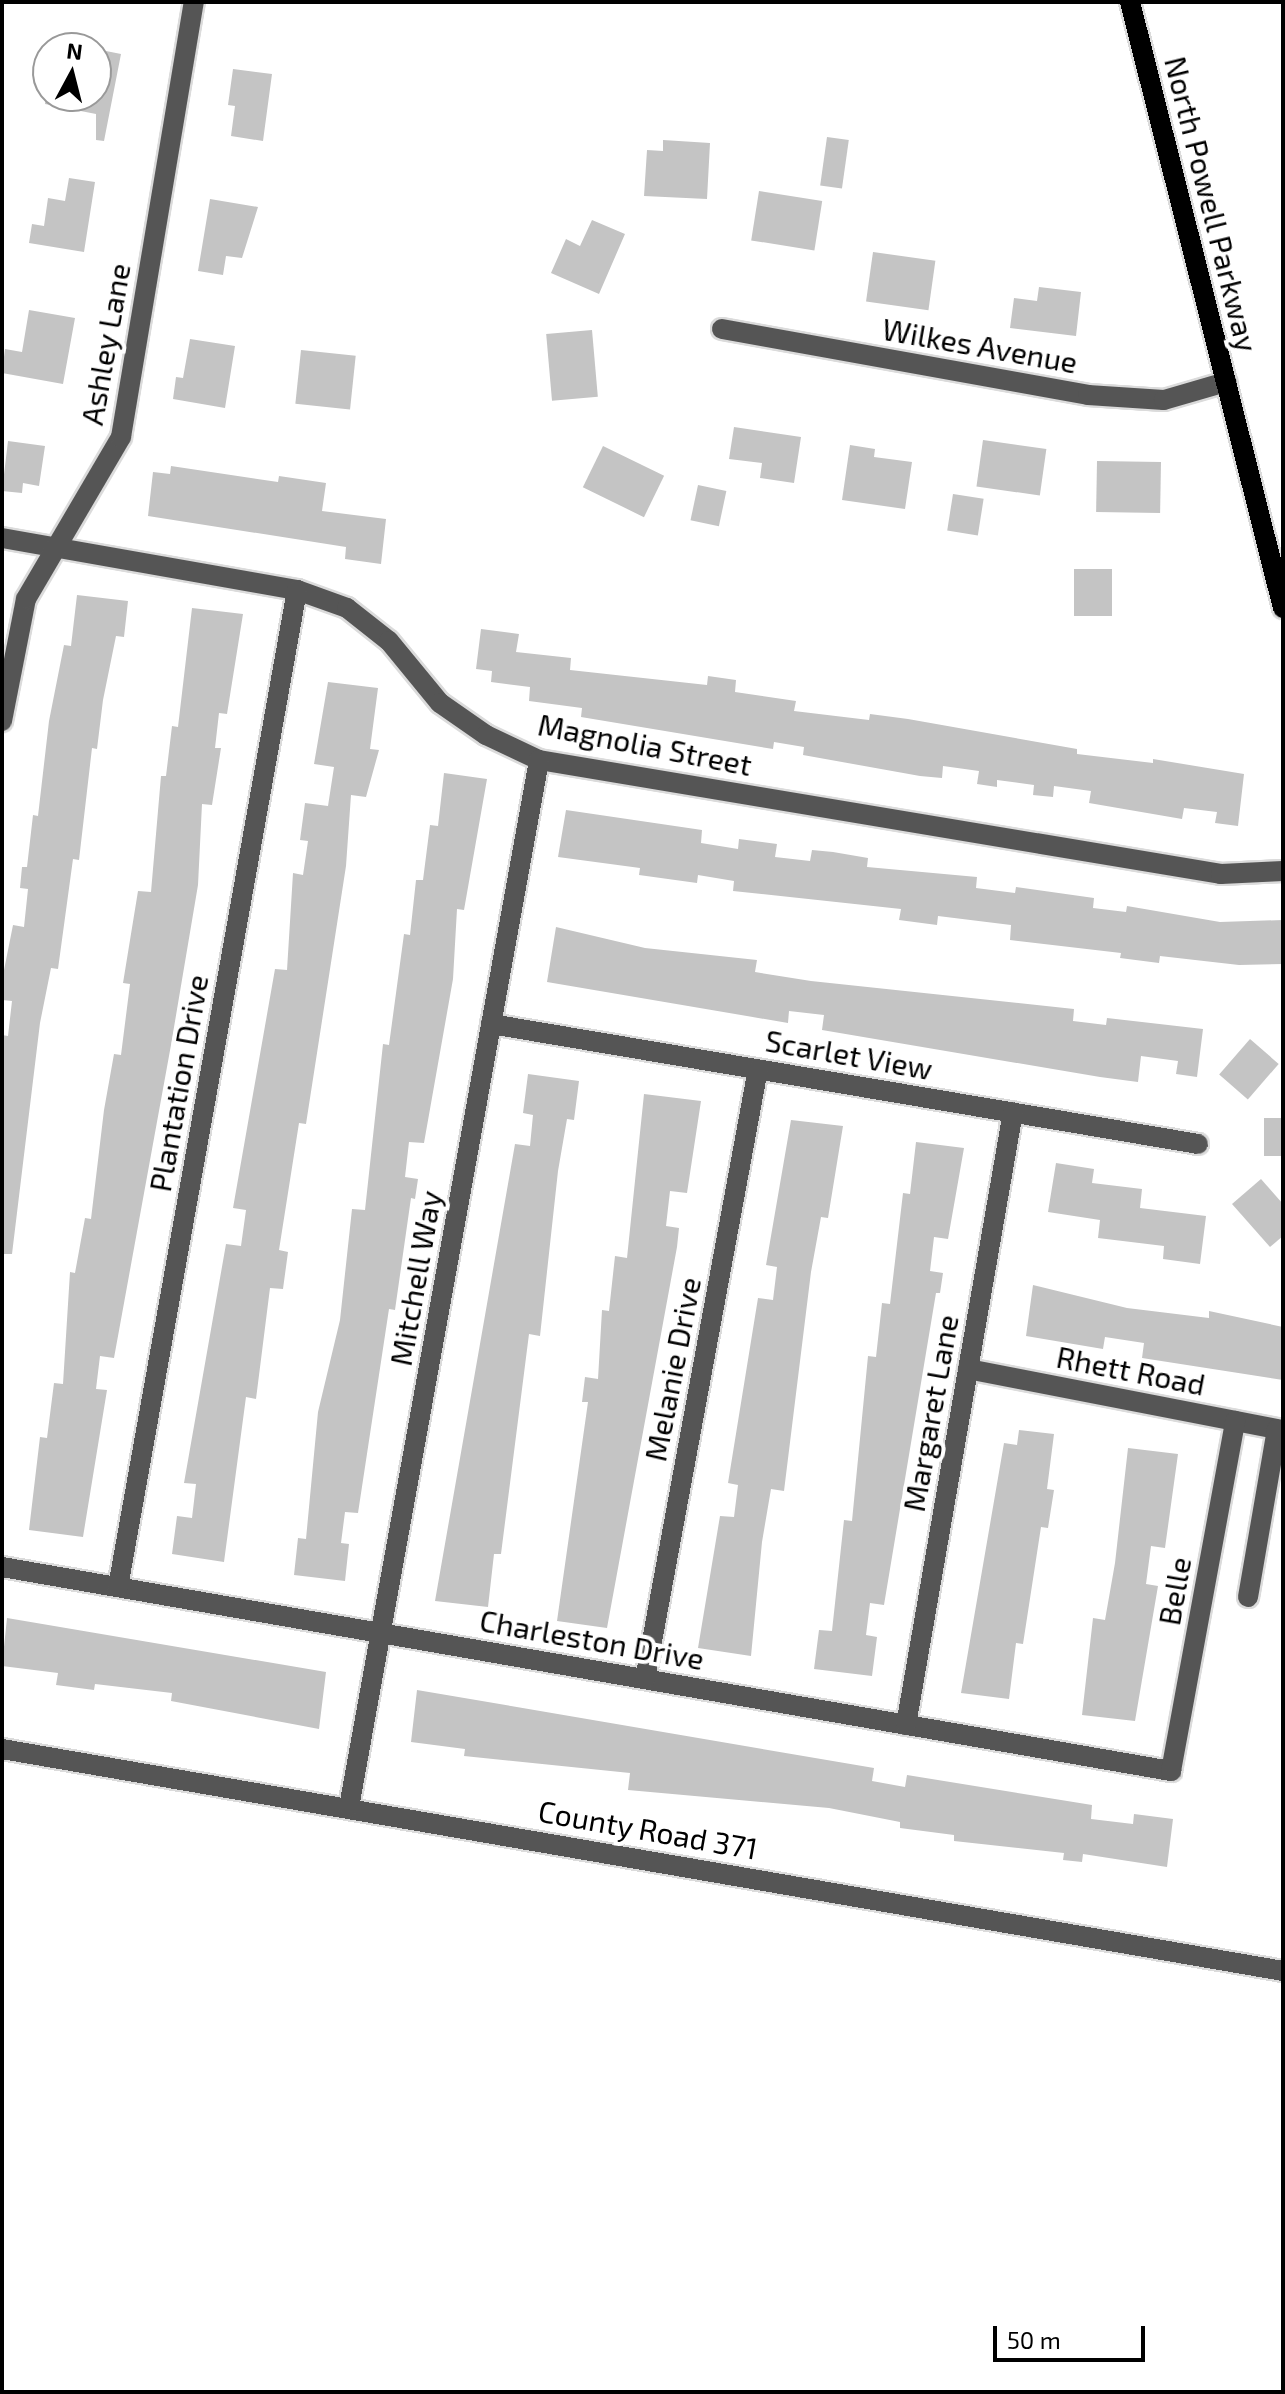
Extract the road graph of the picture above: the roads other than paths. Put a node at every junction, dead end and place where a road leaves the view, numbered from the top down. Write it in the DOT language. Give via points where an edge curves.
graph roads {
  1 [pos="194,2"];
  2 [pos="1130,2"];
  3 [pos="722,329"];
  4 [pos="1226,382"];
  5 [pos="2,538"];
  6 [pos="55,547"];
  7 [pos="297,590"];
  8 [pos="1283,608"];
  9 [pos="2,721"];
  10 [pos="539,760"];
  11 [pos="1283,871"];
  12 [pos="491,1024"];
  13 [pos="758,1069"];
  14 [pos="1013,1112"];
  15 [pos="1198,1144"];
  16 [pos="968,1369"];
  17 [pos="1235,1421"];
  18 [pos="1280,1429"];
  19 [pos="2,1567"];
  20 [pos="118,1587"];
  21 [pos="1248,1597"];
  22 [pos="381,1632"];
  23 [pos="645,1679"];
  24 [pos="906,1725"];
  25 [pos="2,1749"];
  26 [pos="1171,1771"];
  27 [pos="349,1807"];
  28 [pos="1283,1971"];
  1 -- 6 [label="street, Ashley Lane" via="121,437"];
  2 -- 4 [label="main road, North Powell Parkway"];
  3 -- 4 [label="street, Wilkes Avenue" via="1088,395 1164,400"];
  4 -- 8 [label="main road, North Powell Parkway"];
  5 -- 6 [label="street, Magnolia Street"];
  6 -- 7 [label="street, Magnolia Street"];
  6 -- 9 [label="street, Ashley Lane" via="26,599"];
  7 -- 10 [label="street, Magnolia Street" via="347,608 389,641 440,703 486,735"];
  7 -- 20 [label="street, Plantation Drive"];
  10 -- 11 [label="street, Magnolia Street" via="1221,874"];
  10 -- 12 [label="street, Mitchell Way"];
  12 -- 13 [label="street, Scarlet View"];
  12 -- 22 [label="street, Mitchell Way"];
  13 -- 14 [label="street, Scarlet View"];
  13 -- 23 [label="street, Melanie Drive"];
  14 -- 15 [label="street, Scarlet View"];
  14 -- 16 [label="street, Margaret Lane"];
  16 -- 17 [label="street, Rhett Road"];
  16 -- 24 [label="street, Margaret Lane"];
  17 -- 18 [label="street, Rhett Road"];
  17 -- 26 [label="street, Belle"];
  18 -- 21 [label="street"];
  19 -- 20 [label="street, Charleston Drive"];
  20 -- 22 [label="street, Charleston Drive"];
  22 -- 23 [label="street, Charleston Drive"];
  22 -- 27 [label="street, Mitchell Way"];
  23 -- 24 [label="street, Charleston Drive"];
  24 -- 26 [label="street, Charleston Drive"];
  25 -- 27 [label="street, County Road 371"];
  27 -- 28 [label="street, County Road 371"];
}
